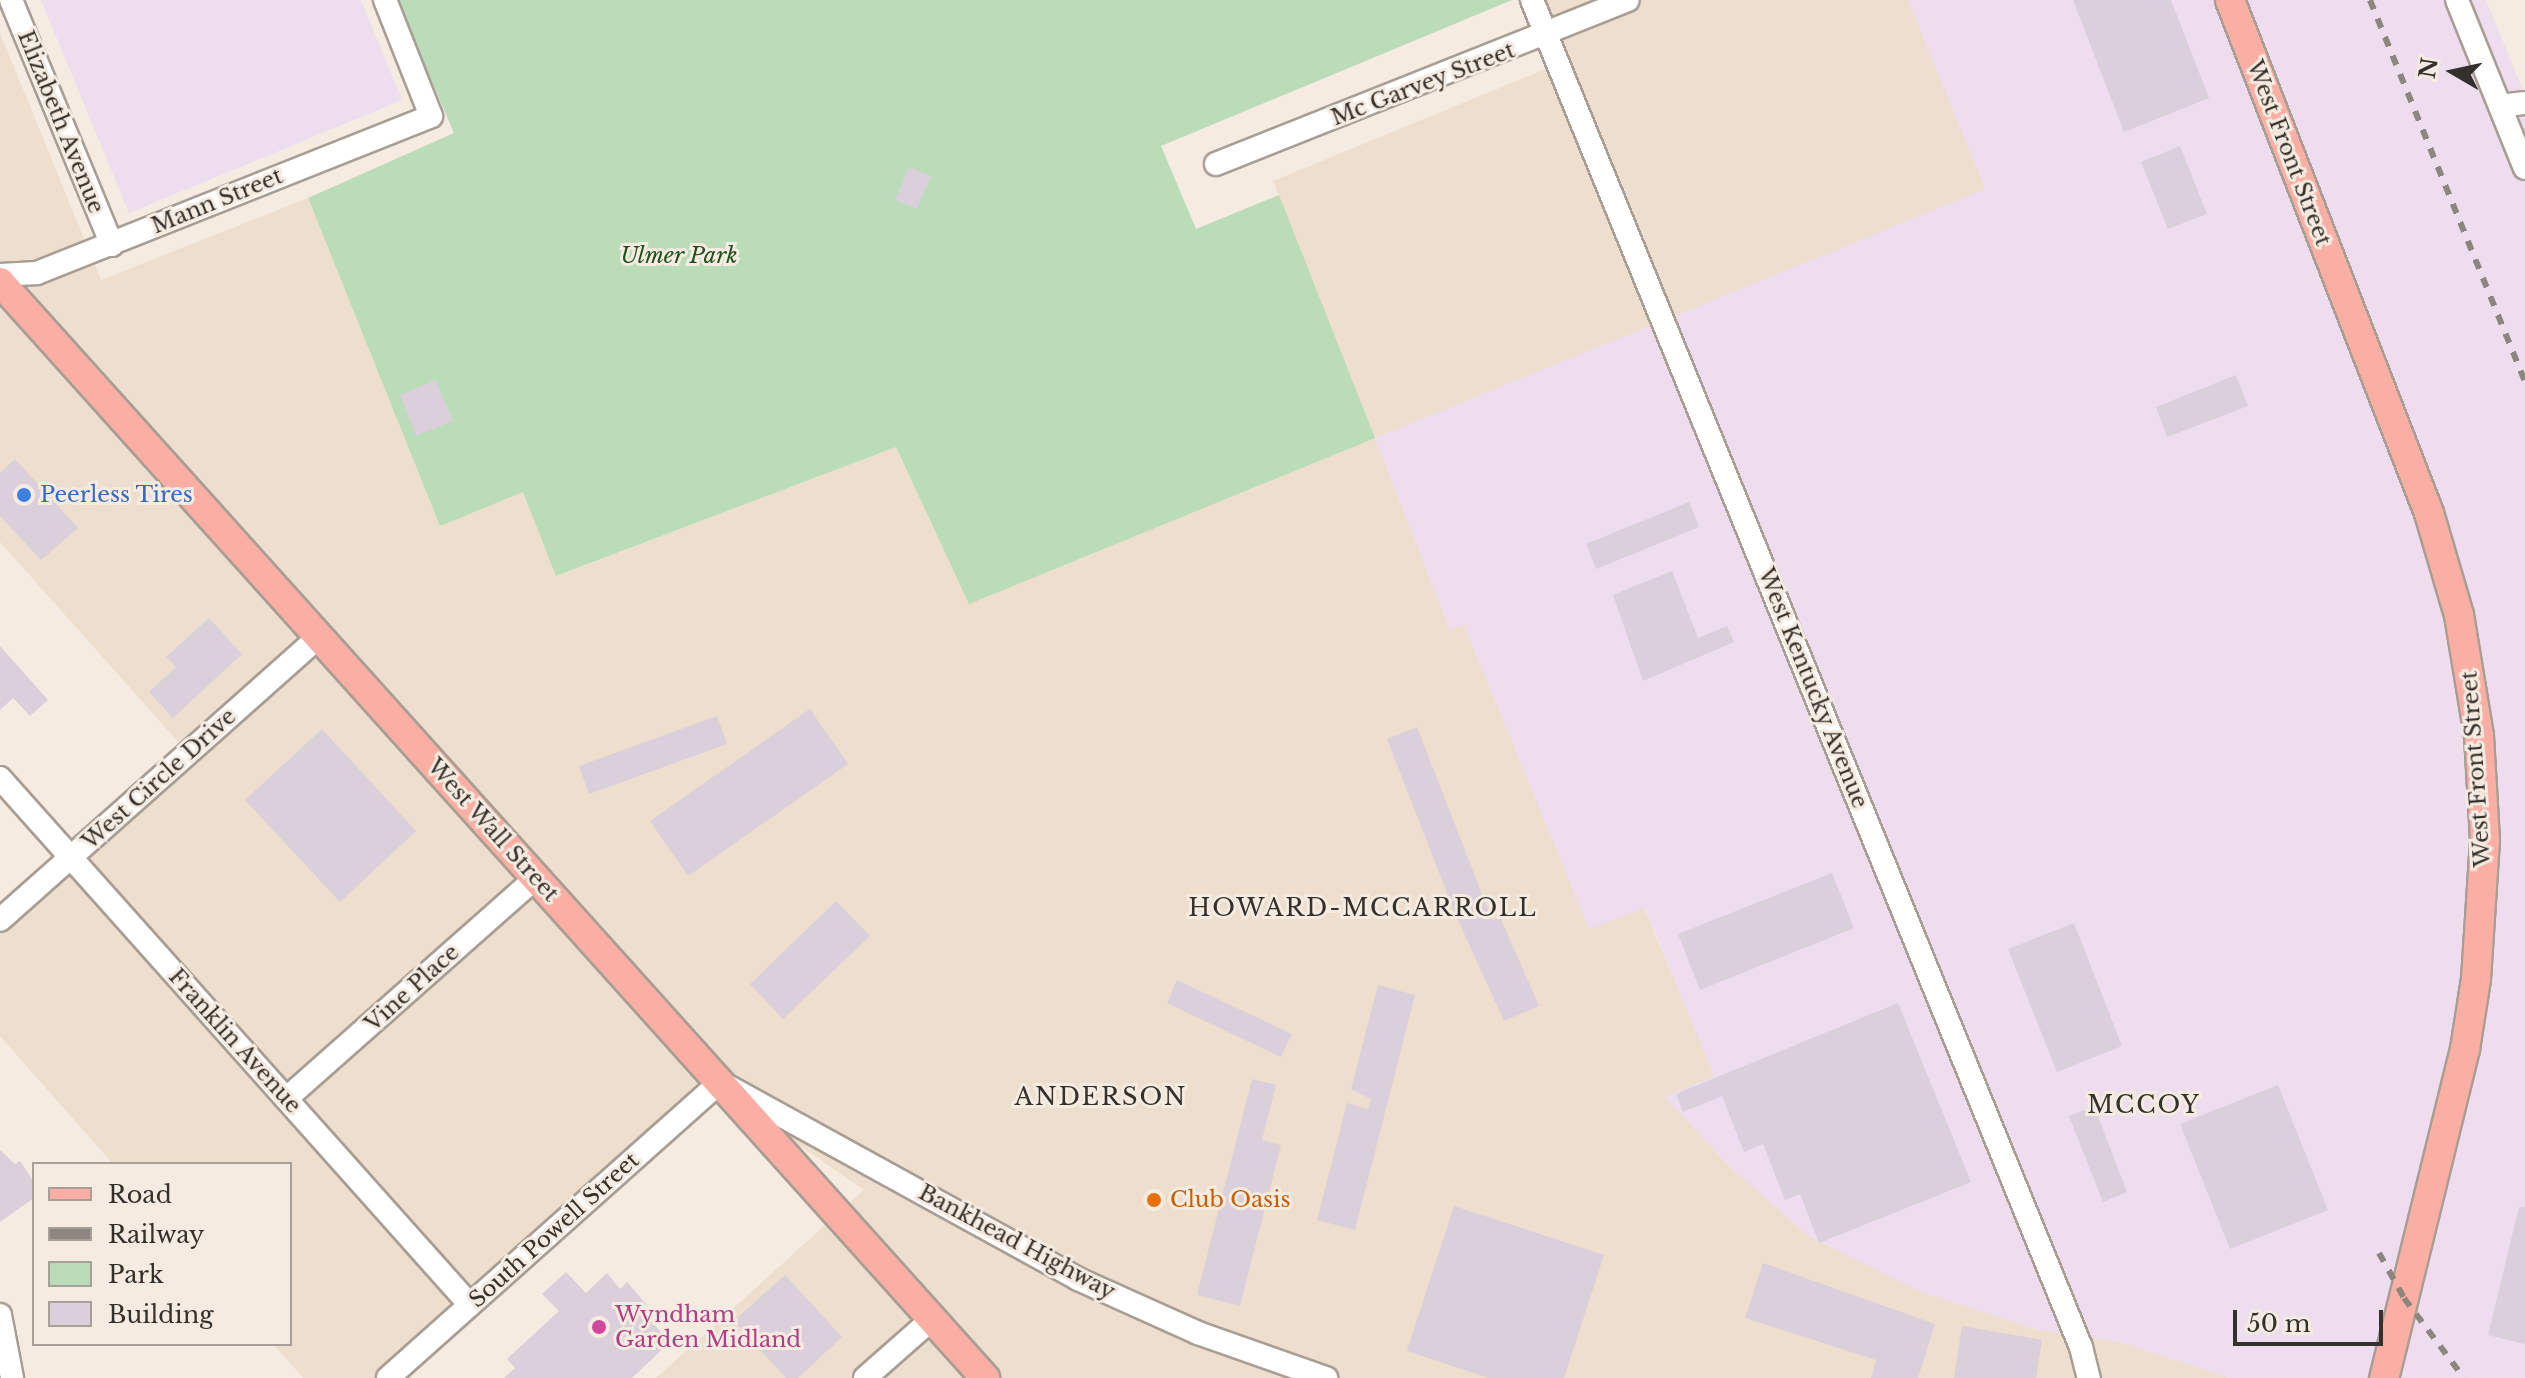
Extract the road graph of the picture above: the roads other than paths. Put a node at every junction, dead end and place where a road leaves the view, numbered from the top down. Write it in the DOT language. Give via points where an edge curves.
graph roads {
  1 [pos="11,0"];
  2 [pos="385,0"];
  3 [pos="1532,0"];
  4 [pos="1628,0"];
  5 [pos="2230,0"];
  6 [pos="2457,0"];
  7 [pos="1546,36"];
  8 [pos="2525,103"];
  9 [pos="2500,106"];
  10 [pos="1216,164"];
  11 [pos="2525,168"];
  12 [pos="112,245"];
  13 [pos="0,275"];
  14 [pos="0,282"];
  15 [pos="318,638"];
  16 [pos="0,778"];
  17 [pos="71,856"];
  18 [pos="537,877"];
  19 [pos="0,920"];
  20 [pos="720,1082"];
  21 [pos="287,1098"];
  22 [pos="470,1305"];
  23 [pos="0,1315"];
  24 [pos="932,1319"];
  25 [pos="12,1378"];
  26 [pos="388,1378"];
  27 [pos="865,1378"];
  28 [pos="985,1378"];
  29 [pos="1326,1378"];
  30 [pos="2089,1378"];
  31 [pos="2384,1378"];
  1 -- 12 [label="street, Elizabeth Avenue"];
  2 -- 12 [label="street, Mann Street" via="431,116"];
  3 -- 7 [label="street, West Kentucky Avenue"];
  4 -- 7 [label="street, Mc Garvey Street"];
  5 -- 31 [label="main road, West Front Street" via="2426,505 2459,615 2479,736 2485,840 2476,979 2465,1049"];
  6 -- 9 [label="street"];
  7 -- 10 [label="street, Mc Garvey Street"];
  7 -- 30 [label="street, West Kentucky Avenue" via="2081,1347"];
  8 -- 9 [label="street"];
  9 -- 11 [label="street"];
  12 -- 13 [label="street, Mann Street" via="37,273"];
  14 -- 15 [label="main road, West Wall Street"];
  15 -- 17 [label="street, West Circle Drive"];
  15 -- 18 [label="main road, West Wall Street"];
  16 -- 17 [label="street, Franklin Avenue"];
  17 -- 19 [label="street, West Circle Drive"];
  17 -- 21 [label="street, Franklin Avenue"];
  18 -- 20 [label="main road, West Wall Street"];
  18 -- 21 [label="street, Vine Place"];
  20 -- 22 [label="street, South Powell Street"];
  20 -- 24 [label="main road, West Wall Street"];
  20 -- 29 [label="street, Bankhead Highway" via="1078,1279 1198,1333"];
  21 -- 22 [label="street, Franklin Avenue"];
  22 -- 26 [label="street, South Powell Street"];
  23 -- 25 [label="street"];
  24 -- 27 [label="street"];
  24 -- 28 [label="main road, West Wall Street"];
}
